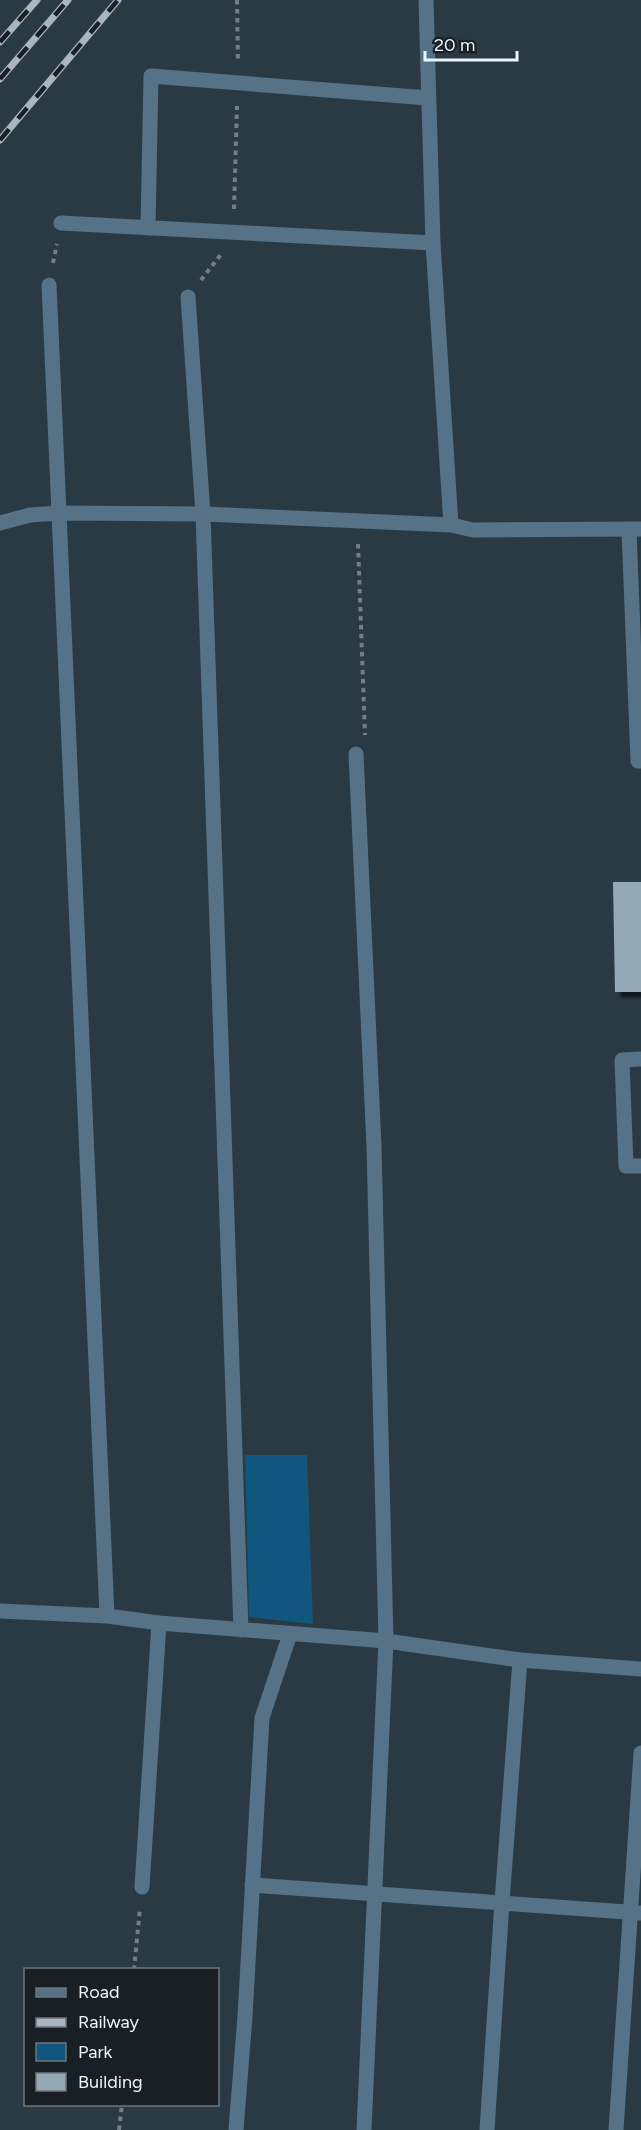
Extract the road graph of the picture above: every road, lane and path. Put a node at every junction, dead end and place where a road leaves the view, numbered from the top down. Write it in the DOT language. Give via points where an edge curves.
graph roads {
  1 [pos="237,0"];
  2 [pos="426,0"];
  3 [pos="238,83"];
  4 [pos="428,98"];
  5 [pos="62,223"];
  6 [pos="148,228"];
  7 [pos="233,232"];
  8 [pos="433,243"];
  9 [pos="49,285"];
  10 [pos="188,297"];
  11 [pos="59,513"];
  12 [pos="202,514"];
  13 [pos="358,522"];
  14 [pos="0,523"];
  15 [pos="451,525"];
  16 [pos="635,529"];
  17 [pos="356,754"];
  18 [pos="641,761"];
  19 [pos="641,1059"];
  20 [pos="641,1166"];
  21 [pos="0,1611"];
  22 [pos="107,1616"];
  23 [pos="159,1623"];
  24 [pos="242,1630"];
  25 [pos="290,1634"];
  26 [pos="386,1641"];
  27 [pos="520,1660"];
  28 [pos="641,1669"];
  29 [pos="641,1753"];
  30 [pos="252,1885"];
  31 [pos="142,1887"];
  32 [pos="376,1894"];
  33 [pos="502,1902"];
  34 [pos="636,1913"];
  35 [pos="134,1968"];
  36 [pos="122,2106"];
  37 [pos="119,2130"];
  38 [pos="236,2130"];
  39 [pos="364,2130"];
  40 [pos="487,2130"];
  41 [pos="616,2130"];
  1 -- 3 [label="path"];
  2 -- 4 [label="street"];
  3 -- 4 [label="street"];
  3 -- 6 [label="street" via="151,76"];
  3 -- 7 [label="path"];
  4 -- 8 [label="street"];
  5 -- 6 [label="street"];
  5 -- 9 [label="path"];
  6 -- 7 [label="street"];
  7 -- 8 [label="street"];
  7 -- 10 [label="path" via="218,259"];
  8 -- 15 [label="street"];
  9 -- 11 [label="street"];
  10 -- 12 [label="street"];
  11 -- 12 [label="street"];
  11 -- 14 [label="street"];
  11 -- 22 [label="street"];
  12 -- 13 [label="street"];
  12 -- 24 [label="street"];
  13 -- 15 [label="street"];
  13 -- 17 [label="path" via="366,748"];
  15 -- 16 [label="street" via="473,530"];
  16 -- 18 [label="street"];
  17 -- 26 [label="street" via="374,1146"];
  19 -- 20 [label="street" via="622,1060 626,1166"];
  21 -- 22 [label="street"];
  22 -- 23 [label="street"];
  23 -- 24 [label="street"];
  23 -- 31 [label="street"];
  24 -- 25 [label="street"];
  25 -- 26 [label="street"];
  25 -- 30 [label="street" via="262,1718"];
  26 -- 27 [label="street"];
  26 -- 32 [label="street"];
  27 -- 28 [label="street"];
  27 -- 33 [label="street"];
  29 -- 34 [label="street"];
  30 -- 32 [label="street"];
  30 -- 38 [label="street"];
  31 -- 35 [label="path"];
  32 -- 33 [label="street"];
  32 -- 39 [label="street"];
  33 -- 34 [label="street"];
  33 -- 40 [label="street"];
  34 -- 41 [label="street"];
  36 -- 37 [label="path"];
}
